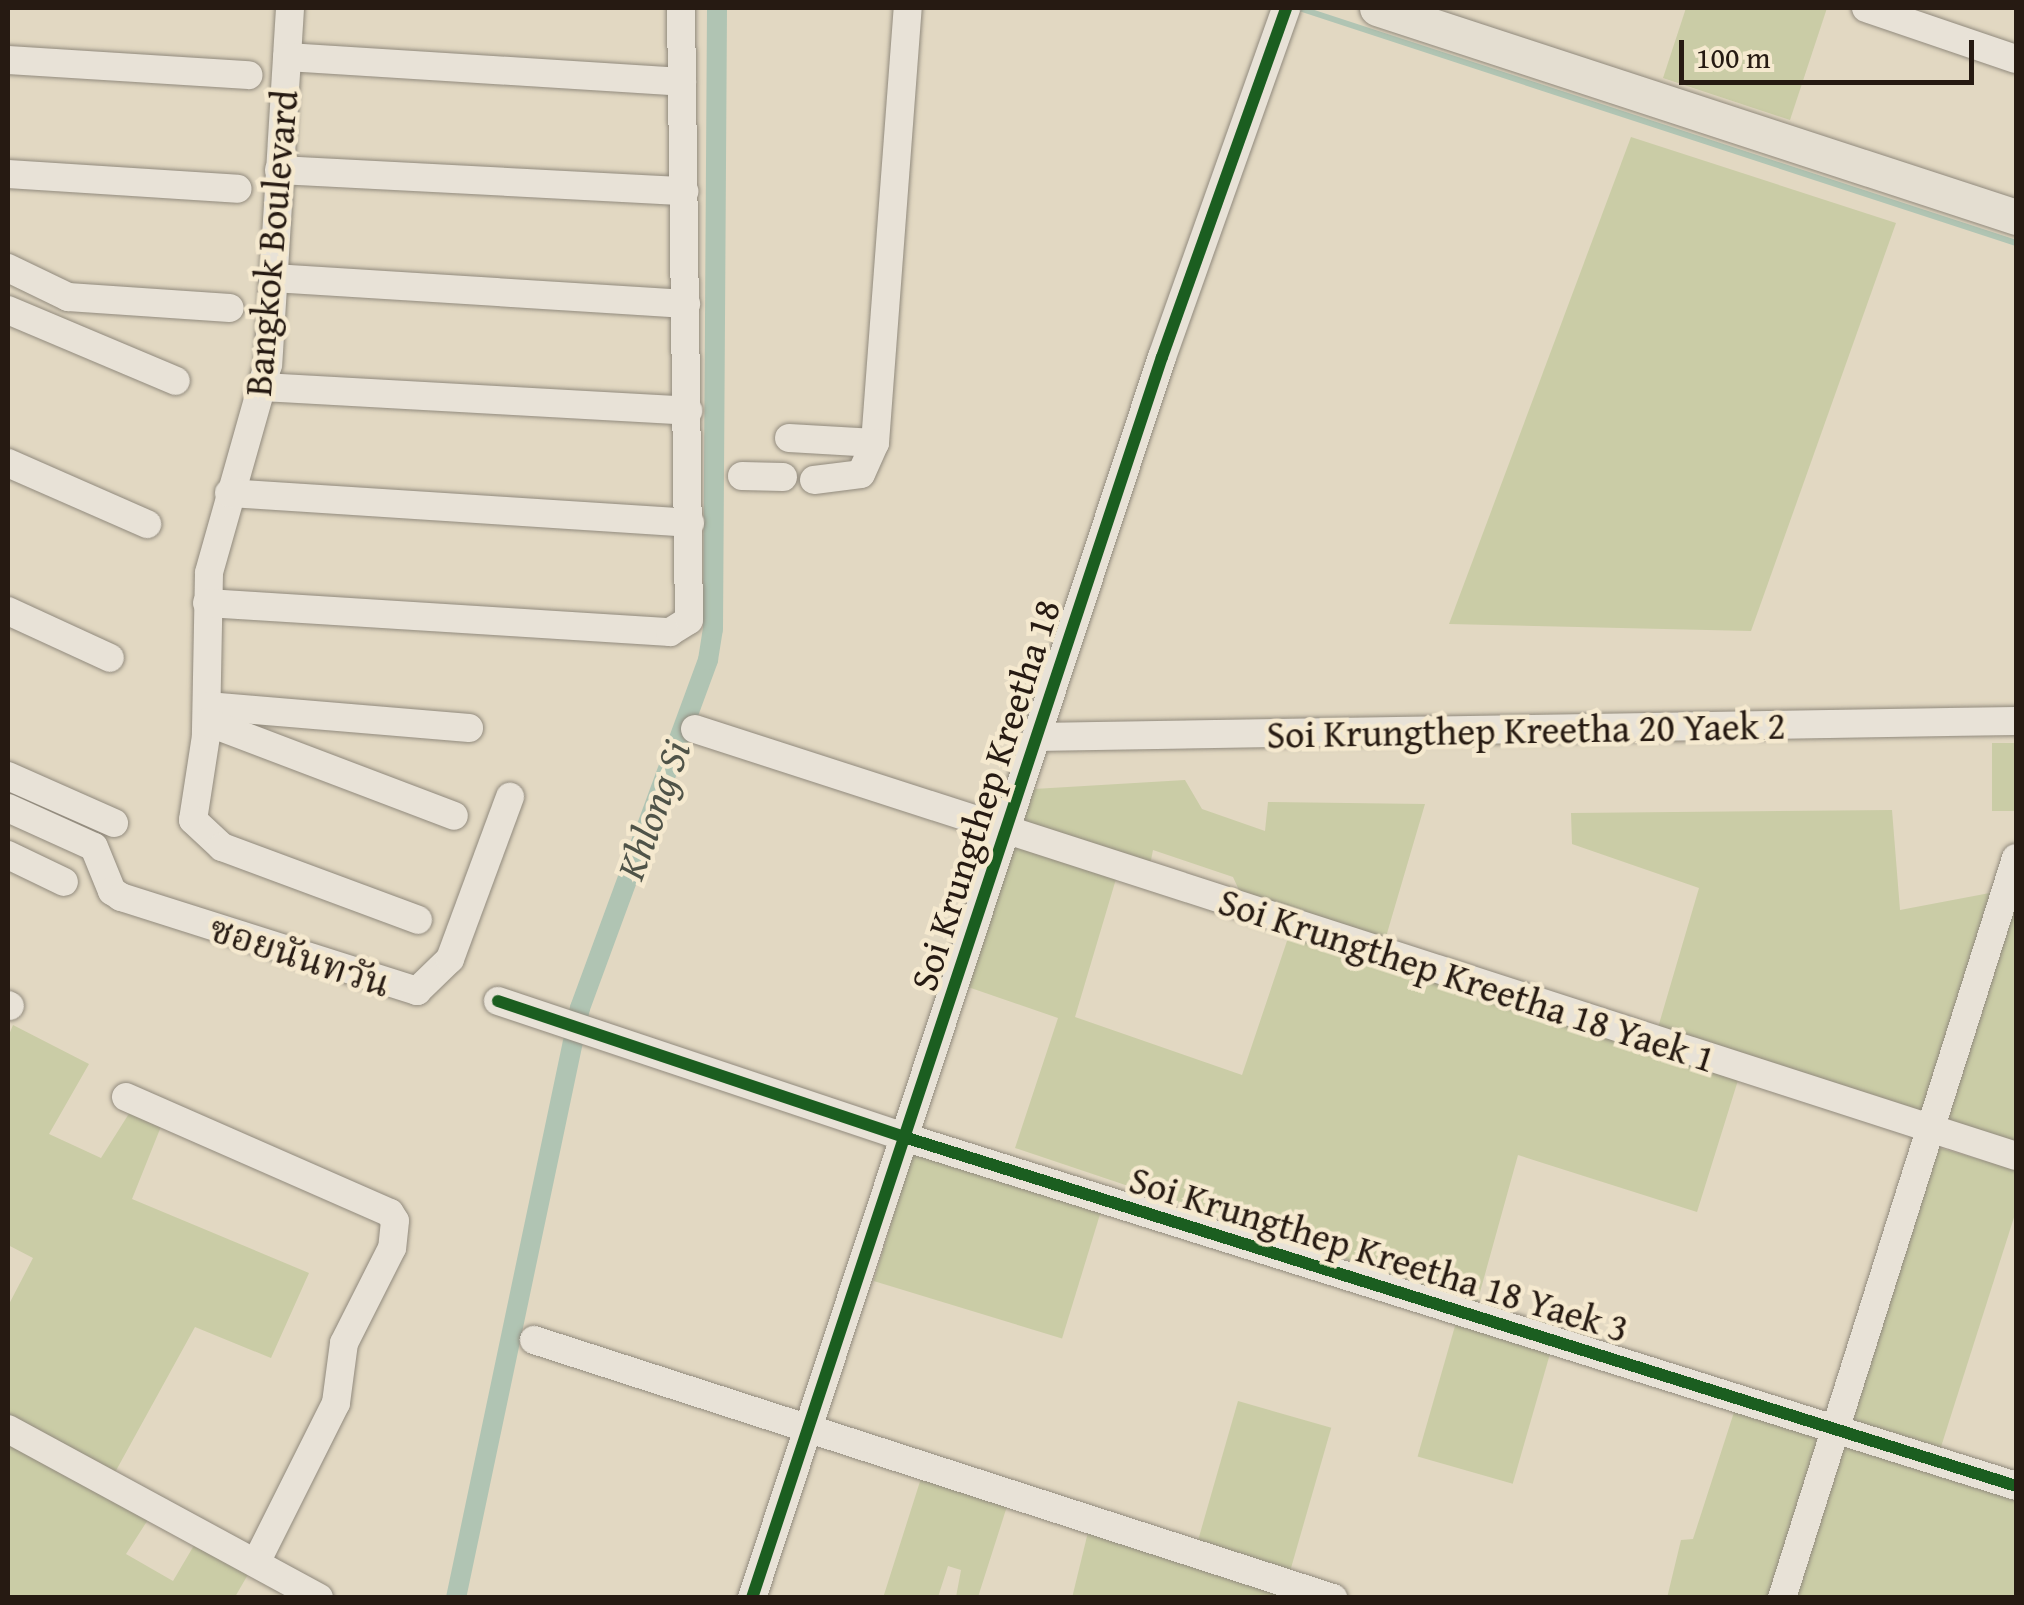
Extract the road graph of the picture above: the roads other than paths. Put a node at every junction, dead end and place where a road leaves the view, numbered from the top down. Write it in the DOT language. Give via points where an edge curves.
graph roads {
  1 [pos="290,8"];
  2 [pos="681,8"];
  3 [pos="908,8"];
  4 [pos="1378,8"];
  5 [pos="1866,8"];
  6 [pos="1284,11"];
  7 [pos="286,57"];
  8 [pos="8,60"];
  9 [pos="2016,60"];
  10 [pos="249,75"];
  11 [pos="682,82"];
  12 [pos="280,170"];
  13 [pos="8,174"];
  14 [pos="238,189"];
  15 [pos="684,191"];
  16 [pos="2016,216"];
  17 [pos="8,268"];
  18 [pos="272,278"];
  19 [pos="686,304"];
  20 [pos="230,308"];
  21 [pos="8,310"];
  22 [pos="176,382"];
  23 [pos="264,387"];
  24 [pos="688,411"];
  25 [pos="789,438"];
  26 [pos="876,443"];
  27 [pos="8,463"];
  28 [pos="742,476"];
  29 [pos="783,477"];
  30 [pos="814,480"];
  31 [pos="228,493"];
  32 [pos="690,523"];
  33 [pos="147,524"];
  34 [pos="208,604"];
  35 [pos="8,611"];
  36 [pos="110,658"];
  37 [pos="207,714"];
  38 [pos="2016,721"];
  39 [pos="468,728"];
  40 [pos="695,730"];
  41 [pos="1036,737"];
  42 [pos="8,776"];
  43 [pos="510,797"];
  44 [pos="8,808"];
  45 [pos="454,816"];
  46 [pos="114,823"];
  47 [pos="1005,831"];
  48 [pos="8,855"];
  49 [pos="2016,858"];
  50 [pos="64,882"];
  51 [pos="418,920"];
  52 [pos="498,1001"];
  53 [pos="126,1097"];
  54 [pos="1928,1128"];
  55 [pos="904,1137"];
  56 [pos="2016,1156"];
  57 [pos="534,1340"];
  58 [pos="1836,1429"];
  59 [pos="8,1430"];
  60 [pos="807,1432"];
  61 [pos="2016,1486"];
  62 [pos="256,1564"];
  63 [pos="319,1598"];
  64 [pos="752,1598"];
  65 [pos="1333,1598"];
  66 [pos="1782,1598"];
  1 -- 7 [label="street, Bangkok Boulevard"];
  2 -- 11 [label="street"];
  3 -- 26 [label="street"];
  4 -- 16 [label="main road"];
  5 -- 9 [label="street"];
  6 -- 41 [label="street, Soi Krungthep Kreetha 18"];
  7 -- 11 [label="street"];
  7 -- 12 [label="street, Bangkok Boulevard"];
  8 -- 10 [label="street"];
  11 -- 15 [label="street"];
  12 -- 15 [label="street"];
  12 -- 18 [label="street, Bangkok Boulevard"];
  13 -- 14 [label="street"];
  15 -- 19 [label="street"];
  17 -- 20 [label="street" via="80,300"];
  18 -- 19 [label="street"];
  18 -- 23 [label="street, Bangkok Boulevard"];
  19 -- 24 [label="street"];
  21 -- 22 [label="street"];
  23 -- 24 [label="street"];
  23 -- 31 [label="street, Bangkok Boulevard"];
  24 -- 32 [label="street"];
  25 -- 26 [label="street"];
  26 -- 30 [label="street" via="861,474"];
  27 -- 33 [label="street"];
  28 -- 29 [label="street"];
  31 -- 32 [label="street"];
  31 -- 34 [label="street, Bangkok Boulevard"];
  32 -- 34 [label="street" via="692,609 689,620 670,632"];
  34 -- 37 [label="street, Bangkok Boulevard"];
  35 -- 36 [label="street"];
  37 -- 39 [label="street"];
  37 -- 45 [label="street"];
  37 -- 51 [label="street, Bangkok Boulevard" via="192,801 203,835"];
  38 -- 41 [label="street, Soi Krungthep Kreetha 20 Yaek 2"];
  40 -- 47 [label="street, Soi Krungthep Kreetha 18 Yaek 1"];
  41 -- 47 [label="street, Soi Krungthep Kreetha 18"];
  42 -- 46 [label="street"];
  43 -- 44 [label="street, ซอยนันทวัน" via="450,959 417,991 121,897 112,891 94,847"];
  47 -- 54 [label="street, Soi Krungthep Kreetha 18 Yaek 1"];
  47 -- 55 [label="street, Soi Krungthep Kreetha 18"];
  48 -- 50 [label="street"];
  49 -- 54 [label="street"];
  52 -- 55 [label="street, Soi Krungthep Kreetha 18 Yaek 3"];
  53 -- 62 [label="street" via="390,1213 395,1221 392,1248 344,1342 336,1403"];
  54 -- 56 [label="street, Soi Krungthep Kreetha 18 Yaek 1"];
  54 -- 58 [label="street"];
  55 -- 58 [label="street, Soi Krungthep Kreetha 18 Yaek 3"];
  55 -- 60 [label="street, Soi Krungthep Kreetha 18"];
  57 -- 60 [label="street"];
  58 -- 61 [label="street, Soi Krungthep Kreetha 18 Yaek 3"];
  58 -- 66 [label="street"];
  59 -- 62 [label="street"];
  60 -- 64 [label="street, Soi Krungthep Kreetha 18"];
  60 -- 65 [label="street"];
  62 -- 63 [label="street"];
}
